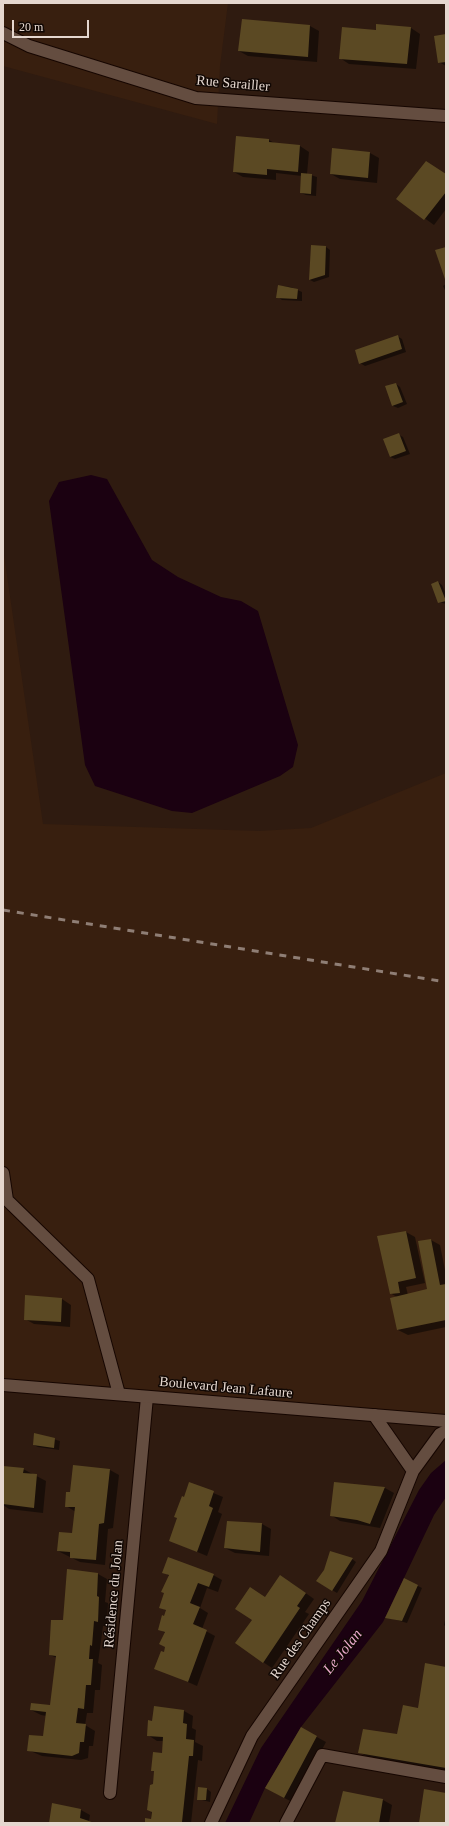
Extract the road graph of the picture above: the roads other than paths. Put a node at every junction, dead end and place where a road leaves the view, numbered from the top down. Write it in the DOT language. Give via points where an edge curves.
graph roads {
  1 [pos="3,33"];
  2 [pos="446,116"];
  3 [pos="3,1173"];
  4 [pos="3,1385"];
  5 [pos="119,1394"];
  6 [pos="147,1397"];
  7 [pos="374,1415"];
  8 [pos="446,1421"];
  9 [pos="446,1430"];
  10 [pos="413,1471"];
  11 [pos="446,1776"];
  12 [pos="110,1793"];
  13 [pos="211,1823"];
  14 [pos="286,1823"];
  1 -- 2 [label="street, Rue Sarailler" via="29,46 196,98"];
  3 -- 5 [label="street" via="8,1200 88,1279"];
  4 -- 5 [label="street, Boulevard Jean Lafaure"];
  5 -- 6 [label="street, Boulevard Jean Lafaure"];
  6 -- 7 [label="street, Boulevard Jean Lafaure"];
  6 -- 12 [label="street, Résidence du Jolan"];
  7 -- 8 [label="street, Boulevard Jean Lafaure"];
  7 -- 10 [label="street"];
  9 -- 10 [label="street, Rue des Champs" via="440,1434"];
  10 -- 13 [label="street, Rue des Champs" via="381,1551 252,1736"];
  11 -- 14 [label="street" via="322,1755"];
}
